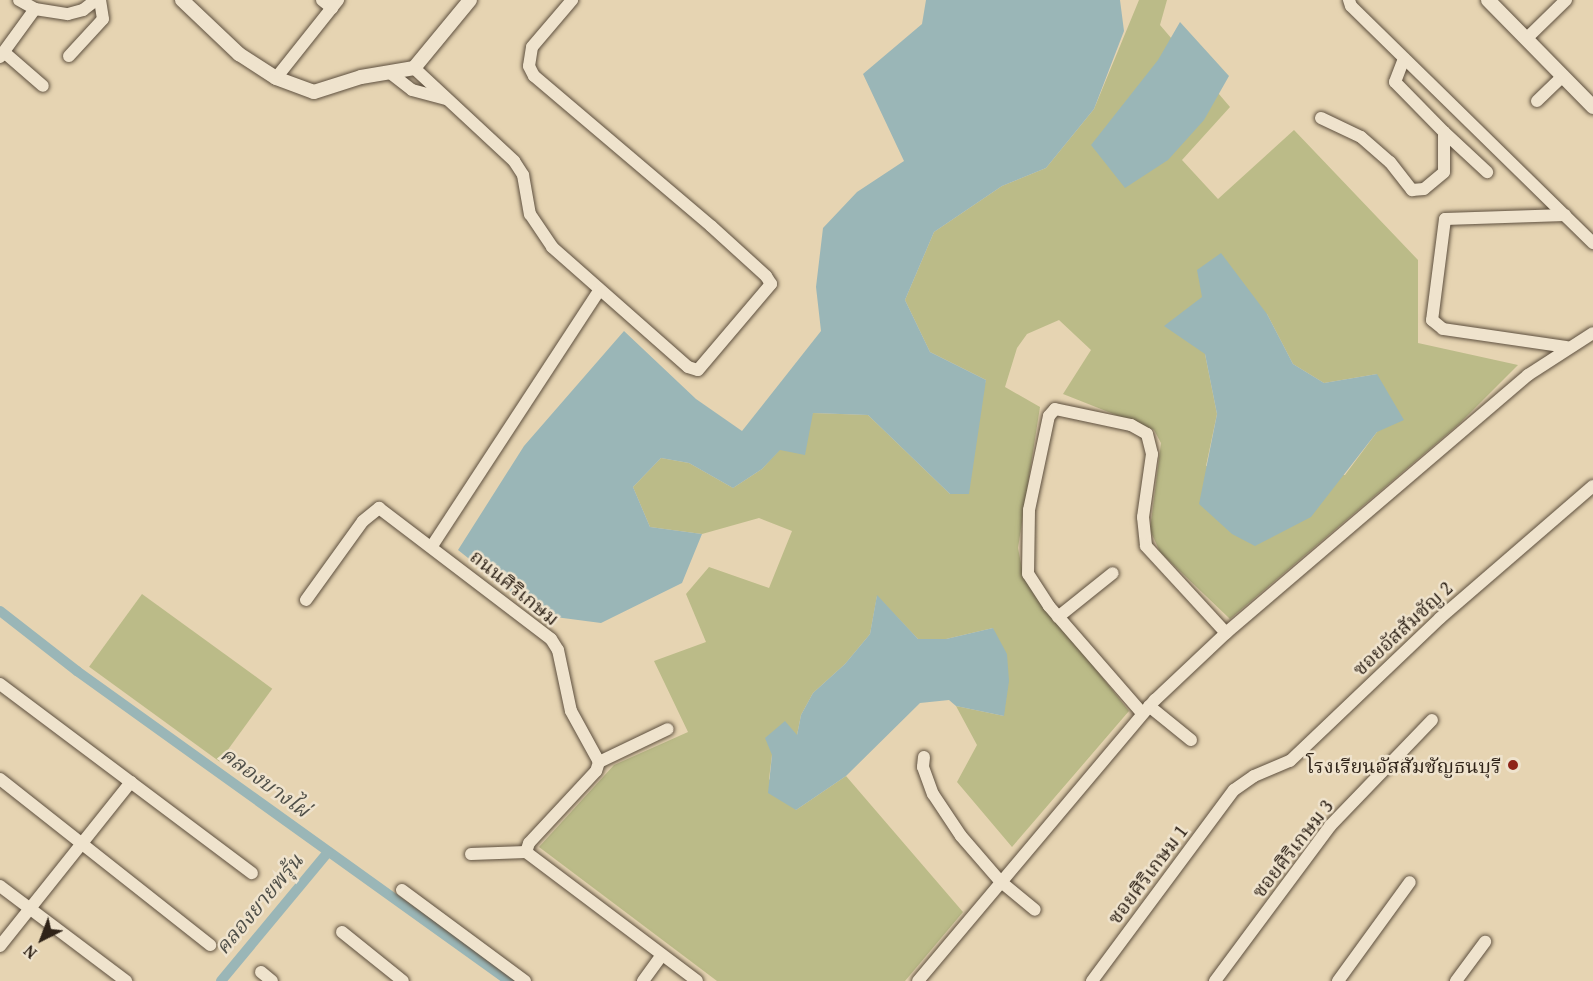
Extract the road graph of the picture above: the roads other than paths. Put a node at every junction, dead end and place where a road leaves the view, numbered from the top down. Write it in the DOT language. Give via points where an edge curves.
graph roads {
  1 [pos="19,0"];
  2 [pos="98,0"];
  3 [pos="182,0"];
  4 [pos="470,0"];
  5 [pos="572,0"];
  6 [pos="1349,0"];
  7 [pos="1488,0"];
  8 [pos="1566,0"];
  9 [pos="330,3"];
  10 [pos="35,9"];
  11 [pos="1526,39"];
  12 [pos="3,55"];
  13 [pos="69,56"];
  14 [pos="1404,59"];
  15 [pos="414,68"];
  16 [pos="389,72"];
  17 [pos="1563,76"];
  18 [pos="276,78"];
  19 [pos="43,86"];
  20 [pos="447,100"];
  21 [pos="1537,101"];
  22 [pos="1593,107"];
  23 [pos="1321,118"];
  24 [pos="1444,132"];
  25 [pos="1487,172"];
  26 [pos="1565,215"];
  27 [pos="1593,243"];
  28 [pos="599,291"];
  29 [pos="1593,333"];
  30 [pos="1567,346"];
  31 [pos="1593,486"];
  32 [pos="432,546"];
  33 [pos="1113,573"];
  34 [pos="306,600"];
  35 [pos="1058,617"];
  36 [pos="1226,633"];
  37 [pos="0,684"];
  38 [pos="1145,710"];
  39 [pos="1432,720"];
  40 [pos="669,729"];
  41 [pos="1191,740"];
  42 [pos="924,757"];
  43 [pos="599,762"];
  44 [pos="0,779"];
  45 [pos="131,782"];
  46 [pos="1234,790"];
  47 [pos="80,846"];
  48 [pos="526,852"];
  49 [pos="471,854"];
  50 [pos="252,873"];
  51 [pos="1000,881"];
  52 [pos="1410,882"];
  53 [pos="0,886"];
  54 [pos="402,890"];
  55 [pos="30,908"];
  56 [pos="1035,910"];
  57 [pos="342,932"];
  58 [pos="1485,942"];
  59 [pos="210,945"];
  60 [pos="0,946"];
  61 [pos="662,955"];
  62 [pos="261,972"];
  63 [pos="126,981"];
  64 [pos="272,981"];
  65 [pos="403,981"];
  66 [pos="525,981"];
  67 [pos="644,981"];
  68 [pos="697,981"];
  69 [pos="918,981"];
  70 [pos="1092,981"];
  71 [pos="1215,981"];
  72 [pos="1338,981"];
  73 [pos="1456,981"];
  1 -- 10 [label="street"];
  2 -- 10 [label="street" via="68,14"];
  2 -- 13 [label="street" via="103,19"];
  3 -- 18 [label="street" via="239,54"];
  4 -- 15 [label="street"];
  5 -- 28 [label="street" via="532,47 529,66 534,76 711,226 771,285 698,370 688,367"];
  6 -- 14 [label="street"];
  7 -- 11 [label="street"];
  8 -- 11 [label="street"];
  9 -- 18 [label="street"];
  10 -- 12 [label="street"];
  11 -- 17 [label="street"];
  12 -- 19 [label="street"];
  14 -- 24 [label="street" via="1396,70 1395,82"];
  14 -- 26 [label="street"];
  15 -- 16 [label="street"];
  15 -- 20 [label="street"];
  16 -- 18 [label="street" via="314,92"];
  16 -- 20 [label="street" via="412,90"];
  17 -- 21 [label="street"];
  17 -- 22 [label="street"];
  20 -- 28 [label="street" via="514,160 523,175 536,225 557,252"];
  23 -- 24 [label="street" via="1370,143 1418,192 1444,172"];
  24 -- 25 [label="street"];
  26 -- 27 [label="street"];
  26 -- 30 [label="street" via="1445,219 1431,320 1443,329"];
  28 -- 32 [label="street"];
  29 -- 30 [label="street"];
  30 -- 36 [label="street"];
  31 -- 46 [label="street, ซอยอัสสัมชัญ 2" via="1440,618 1290,761 1254,776"];
  32 -- 34 [label="street, ถนนศิริเกษม" via="380,508 372,512"];
  32 -- 43 [label="street, ถนนศิริเกษม" via="551,639 558,650 571,711"];
  33 -- 35 [label="street"];
  35 -- 36 [label="street" via="1033,586 1025,552 1029,510 1049,416 1058,407 1131,425 1147,434 1152,454 1143,517 1146,546"];
  35 -- 38 [label="street"];
  36 -- 38 [label="street"];
  37 -- 45 [label="street"];
  38 -- 41 [label="street"];
  38 -- 51 [label="street"];
  39 -- 71 [label="street, ซอยศิริเกษม 3" via="1330,826"];
  40 -- 43 [label="street"];
  42 -- 51 [label="street" via="923,767 933,794 961,836"];
  43 -- 48 [label="street" via="596,771"];
  44 -- 47 [label="street"];
  45 -- 47 [label="street"];
  45 -- 50 [label="street"];
  46 -- 70 [label="street, ซอยศิริเกษม 1"];
  47 -- 55 [label="street"];
  47 -- 59 [label="street"];
  48 -- 49 [label="street"];
  48 -- 61 [label="street"];
  51 -- 56 [label="street"];
  51 -- 69 [label="street"];
  52 -- 72 [label="street"];
  53 -- 55 [label="street"];
  54 -- 66 [label="street"];
  55 -- 60 [label="street"];
  55 -- 63 [label="street"];
  57 -- 65 [label="street"];
  58 -- 73 [label="street"];
  61 -- 67 [label="street"];
  61 -- 68 [label="street"];
  62 -- 64 [label="street"];
}
